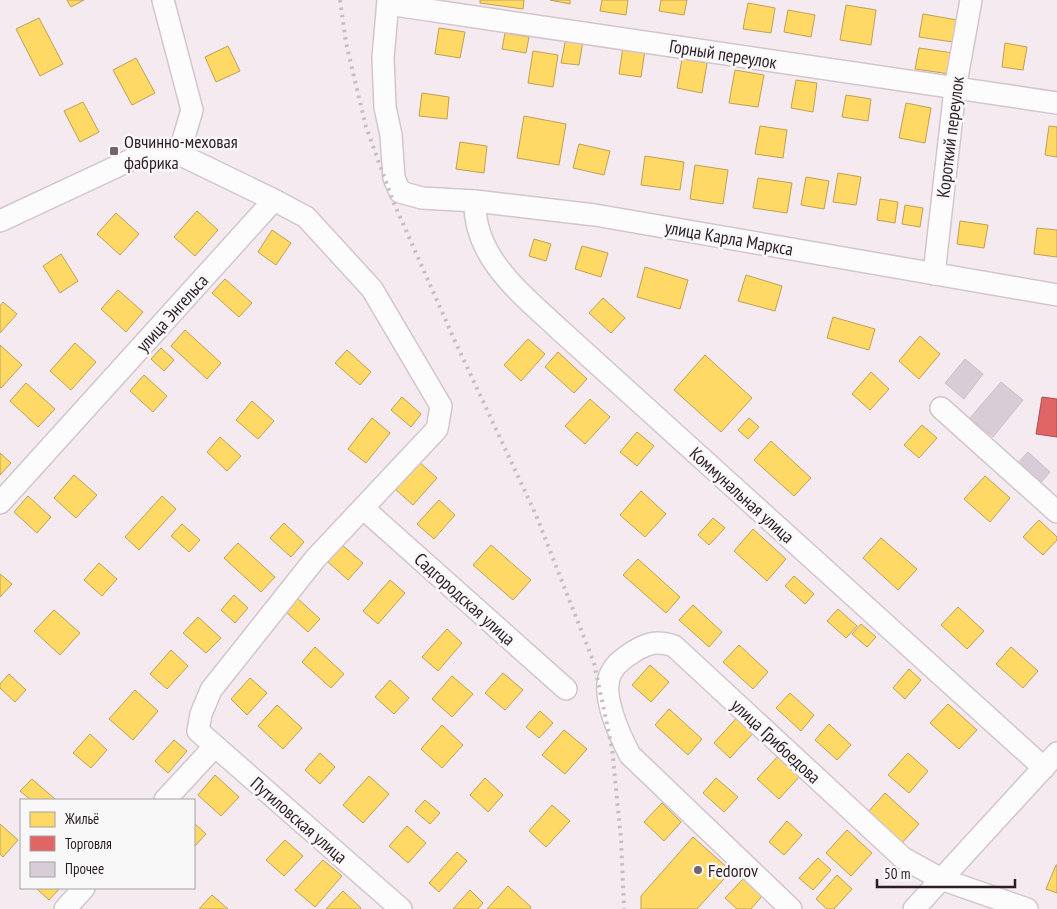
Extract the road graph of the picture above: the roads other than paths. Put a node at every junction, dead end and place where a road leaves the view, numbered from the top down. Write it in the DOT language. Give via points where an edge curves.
graph roads {
  1 [pos="163,0"];
  2 [pos="972,0"];
  3 [pos="388,2"];
  4 [pos="955,89"];
  5 [pos="1057,103"];
  6 [pos="179,154"];
  7 [pos="274,200"];
  8 [pos="474,201"];
  9 [pos="0,221"];
  10 [pos="934,274"];
  11 [pos="1057,295"];
  12 [pos="941,408"];
  13 [pos="0,503"];
  14 [pos="364,509"];
  15 [pos="1057,512"];
  16 [pos="566,689"];
  17 [pos="214,746"];
  18 [pos="1050,761"];
  19 [pos="166,799"];
  20 [pos="941,879"];
  21 [pos="83,889"];
  22 [pos="65,909"];
  23 [pos="401,909"];
  24 [pos="791,909"];
  25 [pos="914,909"];
  26 [pos="1027,909"];
  1 -- 6 [label="street" via="192,110"];
  2 -- 4 [label="street, Короткий переулок"];
  3 -- 4 [label="street, Горный переулок"];
  3 -- 8 [label="street, улица Карла Маркса" via="383,58 384,107 392,135 394,178 400,192 422,198"];
  4 -- 5 [label="street, Горный переулок"];
  4 -- 10 [label="street, Короткий переулок"];
  6 -- 7 [label="street"];
  6 -- 9 [label="street" via="135,158"];
  7 -- 13 [label="street, улица Энгельса"];
  7 -- 14 [label="street" via="306,217 372,290 441,406 437,429"];
  8 -- 10 [label="street, улица Карла Маркса" via="595,215"];
  8 -- 18 [label="street, Коммунальная улица" via="479,236 501,273 560,330"];
  10 -- 11 [label="street, улица Карла Маркса"];
  12 -- 15 [label="street"];
  14 -- 16 [label="street, Садгородская улица"];
  14 -- 17 [label="street, Путиловская улица" via="316,559 211,690 198,731"];
  17 -- 19 [label="street"];
  17 -- 23 [label="street, Путиловская улица"];
  18 -- 20 [label="street"];
  20 -- 24 [label="street, улица Грибоедова" via="904,858 674,646 658,641 641,647 621,660 610,674 612,713 630,755"];
  20 -- 25 [label="street"];
  20 -- 26 [label="street"];
  21 -- 22 [label="street"];
}
